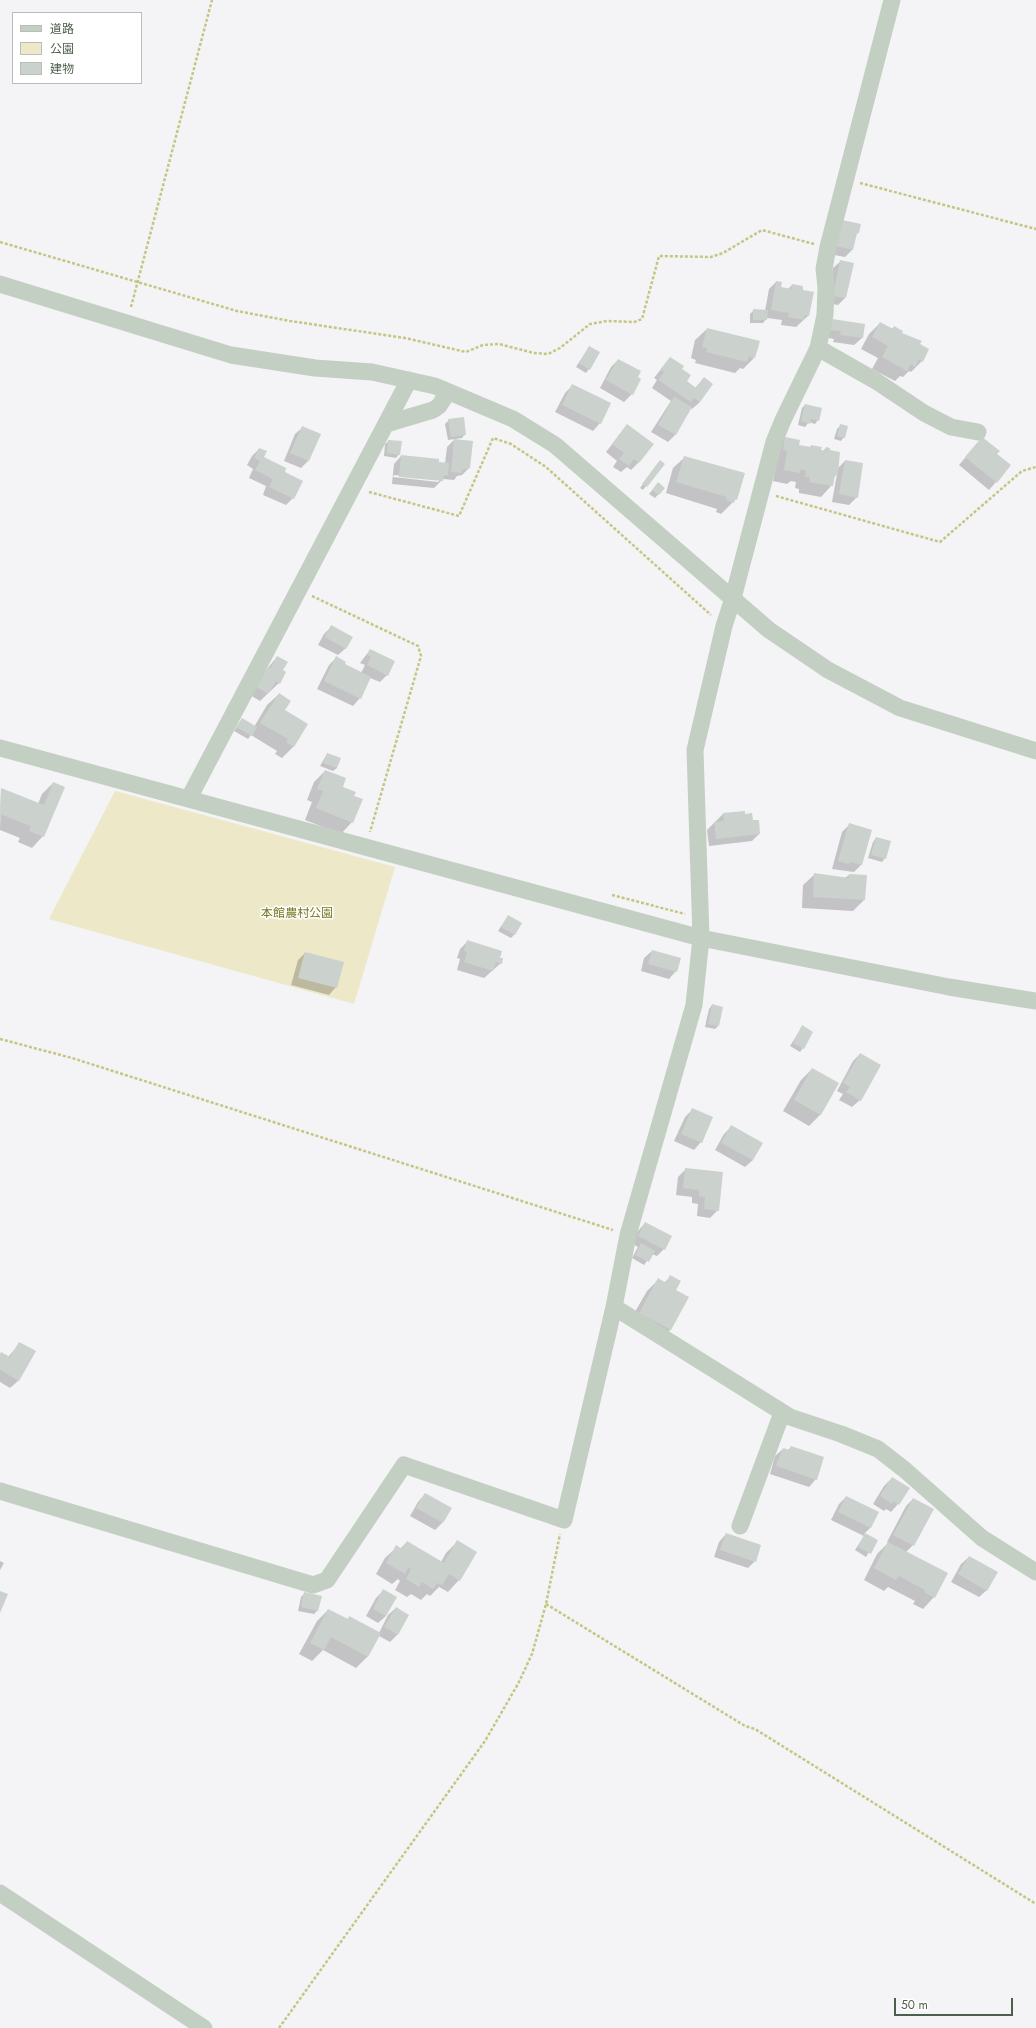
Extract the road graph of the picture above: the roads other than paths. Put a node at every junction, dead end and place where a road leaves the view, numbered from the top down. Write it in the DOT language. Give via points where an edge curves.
graph roads {
  1 [pos="892,0"];
  2 [pos="0,284"];
  3 [pos="818,348"];
  4 [pos="409,380"];
  5 [pos="448,392"];
  6 [pos="386,424"];
  7 [pos="978,432"];
  8 [pos="734,598"];
  9 [pos="0,748"];
  10 [pos="1036,751"];
  11 [pos="189,798"];
  12 [pos="701,938"];
  13 [pos="1036,1001"];
  14 [pos="614,1308"];
  15 [pos="782,1413"];
  16 [pos="0,1491"];
  17 [pos="740,1526"];
  18 [pos="1036,1572"];
  19 [pos="0,1893"];
  20 [pos="204,2028"];
  1 -- 3 [label="street" via="828,247 824,269 825,315"];
  2 -- 4 [label="street" via="231,356 315,368 372,372"];
  3 -- 7 [label="street" via="876,380 950,427"];
  3 -- 8 [label="street" via="774,442"];
  4 -- 5 [label="street"];
  4 -- 6 [label="street"];
  5 -- 6 [label="street" via="439,406 433,410"];
  5 -- 8 [label="street" via="513,419 555,445"];
  6 -- 11 [label="street"];
  8 -- 10 [label="street" via="769,630 828,670 900,708"];
  8 -- 12 [label="street" via="724,626 695,750"];
  9 -- 11 [label="street"];
  11 -- 12 [label="street"];
  12 -- 13 [label="street" via="949,987"];
  12 -- 14 [label="street" via="694,1005 628,1235"];
  14 -- 15 [label="street"];
  14 -- 16 [label="street" via="564,1520 404,1465 327,1580 312,1585"];
  15 -- 17 [label="street"];
  15 -- 18 [label="street" via="878,1449 982,1538"];
  19 -- 20 [label="street"];
}
